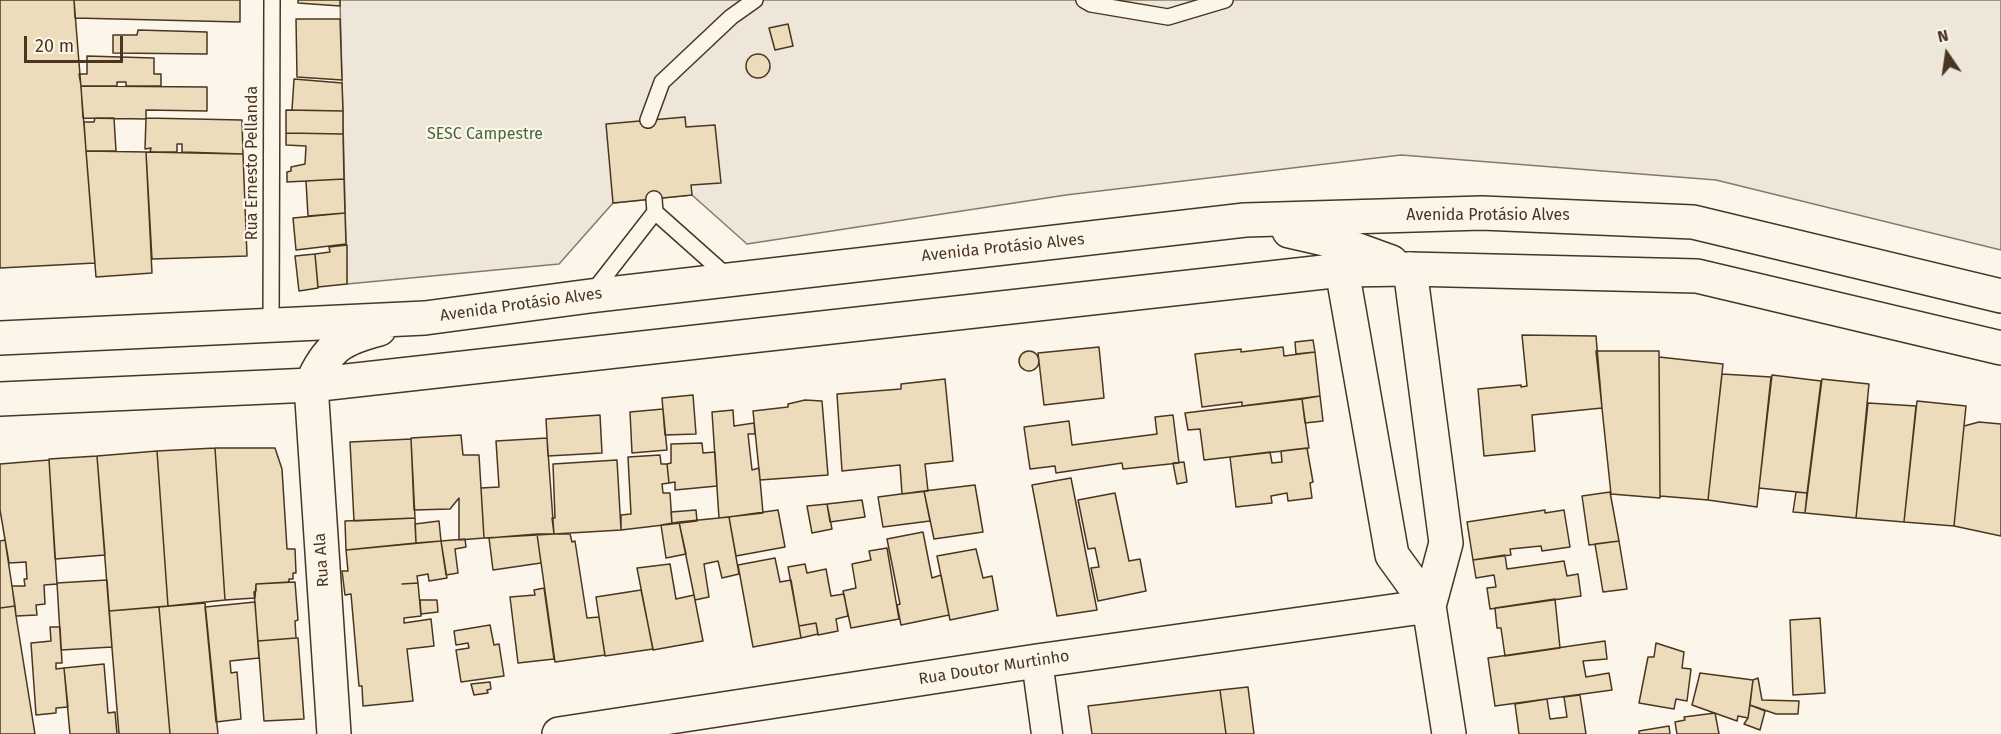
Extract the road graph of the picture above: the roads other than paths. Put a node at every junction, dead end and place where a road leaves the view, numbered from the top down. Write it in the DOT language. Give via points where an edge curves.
graph roads {
  1 [pos="272,0"];
  2 [pos="755,0"];
  3 [pos="1084,0"];
  4 [pos="1225,0"];
  5 [pos="648,120"];
  6 [pos="1245,220"];
  7 [pos="1410,269"];
  8 [pos="1342,270"];
  9 [pos="731,279"];
  10 [pos="590,296"];
  11 [pos="2001,296"];
  12 [pos="425,318"];
  13 [pos="271,326"];
  14 [pos="0,338"];
  15 [pos="2001,348"];
  16 [pos="311,385"];
  17 [pos="0,399"];
  18 [pos="1429,606"];
  19 [pos="1037,661"];
  20 [pos="683,725"];
  21 [pos="334,734"];
  22 [pos="559,734"];
  23 [pos="1047,734"];
  24 [pos="1449,734"];
  1 -- 13 [label="lane, Rua Ernesto Pellanda"];
  2 -- 5 [label="lane" via="731,17 662,82"];
  3 -- 4 [label="lane" via="1168,17"];
  6 -- 7 [label="main road" via="1333,241"];
  6 -- 9 [label="main road, Avenida Protásio Alves"];
  6 -- 11 [label="main road, Avenida Protásio Alves" via="1482,213 1693,222"];
  7 -- 8 [label="main road"];
  7 -- 15 [label="main road" via="1697,276"];
  7 -- 18 [label="main road" via="1446,543"];
  8 -- 16 [label="main road"];
  8 -- 18 [label="main road" via="1392,555"];
  9 -- 10 [label="main road, Avenida Protásio Alves"];
  9 -- 10 [label="lane" via="654,206"];
  10 -- 12 [label="main road, Avenida Protásio Alves"];
  12 -- 13 [label="main road, Avenida Protásio Alves"];
  12 -- 16 [label="main road" via="347,340 331,350"];
  13 -- 14 [label="main road, Avenida Protásio Alves"];
  16 -- 17 [label="main road"];
  16 -- 21 [label="main road, Rua Ala"];
  18 -- 19 [label="main road, Rua Doutor Murtinho"];
  18 -- 24 [label="main road"];
  19 -- 20 [label="main road, Rua Doutor Murtinho"];
  19 -- 23 [label="street"];
  20 -- 22 [label="main road, Rua Doutor Murtinho"];
}
